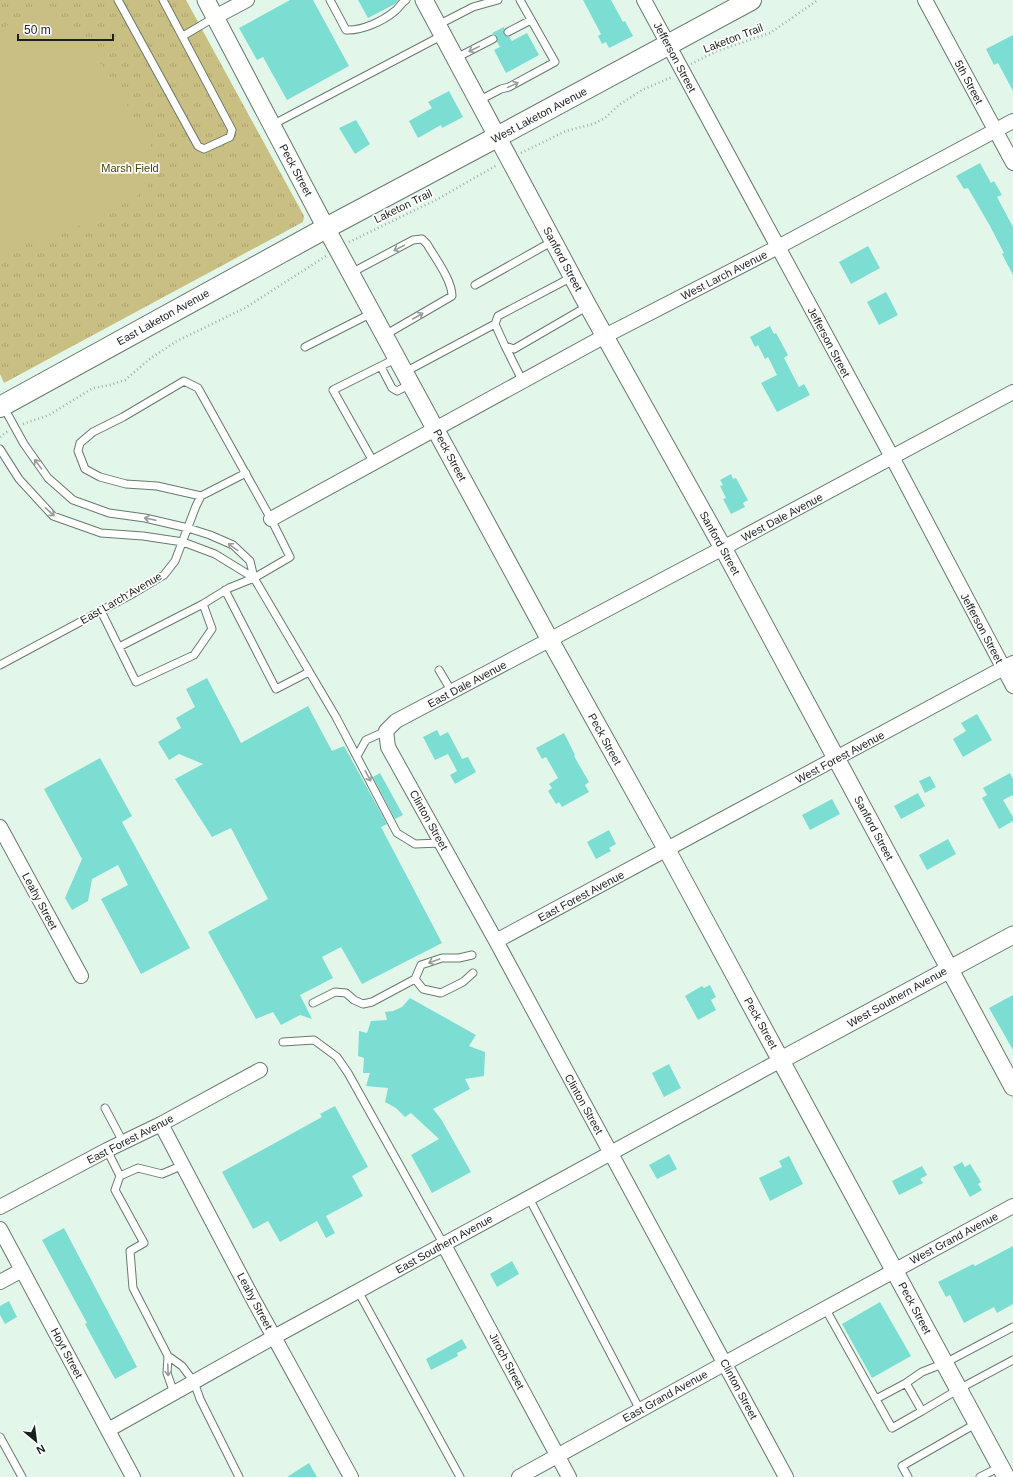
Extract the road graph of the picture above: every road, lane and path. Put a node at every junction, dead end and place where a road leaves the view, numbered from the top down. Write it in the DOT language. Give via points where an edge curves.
graph roads {
  1 [pos="118,0"];
  2 [pos="163,0"];
  3 [pos="206,0"];
  4 [pos="247,0"];
  5 [pos="330,0"];
  6 [pos="424,0"];
  7 [pos="498,0"];
  8 [pos="520,0"];
  9 [pos="644,0"];
  10 [pos="751,0"];
  11 [pos="818,0"];
  12 [pos="925,0"];
  13 [pos="401,1"];
  14 [pos="215,17"];
  15 [pos="531,20"];
  16 [pos="441,30"];
  17 [pos="508,32"];
  18 [pos="183,36"];
  19 [pos="493,39"];
  20 [pos="668,45"];
  21 [pos="455,58"];
  22 [pos="682,70"];
  23 [pos="478,102"];
  24 [pos="1013,121"];
  25 [pos="272,125"];
  26 [pos="995,130"];
  27 [pos="497,138"];
  28 [pos="508,159"];
  29 [pos="1013,163"];
  30 [pos="326,228"];
  31 [pos="553,241"];
  32 [pos="778,247"];
  33 [pos="338,249"];
  34 [pos="351,273"];
  35 [pos="572,277"];
  36 [pos="475,284"];
  37 [pos="588,306"];
  38 [pos="372,312"];
  39 [pos="495,324"];
  40 [pos="385,335"];
  41 [pos="605,336"];
  42 [pos="505,346"];
  43 [pos="305,347"];
  44 [pos="381,367"];
  45 [pos="404,371"];
  46 [pos="523,382"];
  47 [pos="1012,395"];
  48 [pos="1,407"];
  49 [pos="14,426"];
  50 [pos="436,429"];
  51 [pos="0,437"];
  52 [pos="0,449"];
  53 [pos="892,457"];
  54 [pos="374,463"];
  55 [pos="246,473"];
  56 [pos="201,496"];
  57 [pos="271,519"];
  58 [pos="188,528"];
  59 [pos="183,542"];
  60 [pos="723,548"];
  61 [pos="254,578"];
  62 [pos="225,590"];
  63 [pos="203,604"];
  64 [pos="101,610"];
  65 [pos="550,640"];
  66 [pos="119,647"];
  67 [pos="0,665"];
  68 [pos="1008,666"];
  69 [pos="439,670"];
  70 [pos="309,672"];
  71 [pos="1013,686"];
  72 [pos="452,692"];
  73 [pos="386,731"];
  74 [pos="357,756"];
  75 [pos="836,759"];
  76 [pos="2,836"];
  77 [pos="441,843"];
  78 [pos="667,850"];
  79 [pos="1013,934"];
  80 [pos="496,941"];
  81 [pos="472,954"];
  82 [pos="950,968"];
  83 [pos="473,973"];
  84 [pos="81,976"];
  85 [pos="415,979"];
  86 [pos="313,1003"];
  87 [pos="283,1042"];
  88 [pos="781,1060"];
  89 [pos="260,1070"];
  90 [pos="1013,1087"];
  91 [pos="105,1108"];
  92 [pos="161,1124"];
  93 [pos="123,1142"];
  94 [pos="107,1150"];
  95 [pos="611,1153"];
  96 [pos="183,1165"];
  97 [pos="120,1176"];
  98 [pos="529,1198"];
  99 [pos="1013,1206"];
  100 [pos="0,1208"];
  101 [pos="0,1229"];
  102 [pos="444,1245"];
  103 [pos="22,1270"];
  104 [pos="895,1270"];
  105 [pos="0,1282"];
  106 [pos="358,1291"];
  107 [pos="825,1308"];
  108 [pos="1013,1327"];
  109 [pos="274,1337"];
  110 [pos="168,1356"];
  111 [pos="1013,1360"];
  112 [pos="725,1363"];
  113 [pos="945,1363"];
  114 [pos="194,1382"];
  115 [pos="906,1383"];
  116 [pos="959,1389"];
  117 [pos="174,1393"];
  118 [pos="876,1400"];
  119 [pos="640,1410"];
  120 [pos="922,1411"];
  121 [pos="978,1423"];
  122 [pos="108,1430"];
  123 [pos="0,1437"];
  124 [pos="558,1456"];
  125 [pos="1003,1472"];
  126 [pos="22,1477"];
  127 [pos="133,1477"];
  128 [pos="240,1477"];
  129 [pos="351,1477"];
  130 [pos="460,1477"];
  131 [pos="518,1477"];
  132 [pos="569,1477"];
  133 [pos="786,1477"];
  134 [pos="908,1477"];
  135 [pos="980,1477"];
  1 -- 18 [label="lane" via="198,146 204,150 230,137 232,130"];
  2 -- 18 [label="lane"];
  3 -- 14 [label="street, Peck Street"];
  4 -- 14 [label="street"];
  5 -- 13 [label="lane" via="346,30 365,28 397,10"];
  6 -- 16 [label="street, Sanford Street"];
  7 -- 16 [label="lane" via="473,7"];
  8 -- 15 [label="lane"];
  9 -- 20 [label="street, Jefferson Street"];
  10 -- 20 [label="main road, West Laketon Avenue"];
  11 -- 22 [label="path, Laketon Trail" via="770,33 717,51"];
  12 -- 26 [label="street, 5th Street"];
  14 -- 18 [label="lane"];
  14 -- 25 [label="street, Peck Street"];
  15 -- 17 [label="lane"];
  23 -- 15 [label="lane, one-way" via="555,62"];
  16 -- 21 [label="street, Sanford Street"];
  16 -- 25 [label="lane"];
  19 -- 21 [label="lane, one-way"];
  20 -- 22 [label="street, Jefferson Street"];
  20 -- 27 [label="main road, West Laketon Avenue"];
  21 -- 23 [label="street, Sanford Street"];
  22 -- 28 [label="path, Laketon Trail" via="669,79 642,90 605,118 593,124 566,130"];
  22 -- 32 [label="street, Jefferson Street"];
  23 -- 27 [label="street, Sanford Street"];
  24 -- 26 [label="street, West Larch Avenue"];
  25 -- 30 [label="street, Peck Street"];
  26 -- 29 [label="street, 5th Street"];
  26 -- 32 [label="street, West Larch Avenue"];
  27 -- 28 [label="street, Sanford Street"];
  27 -- 30 [label="main road, West Laketon Avenue"];
  28 -- 31 [label="street, Sanford Street"];
  28 -- 33 [label="path, Laketon Trail" via="438,199"];
  30 -- 33 [label="street, Peck Street"];
  30 -- 48 [label="main road, East Laketon Avenue"];
  31 -- 35 [label="street, Sanford Street"];
  31 -- 36 [label="lane"];
  32 -- 41 [label="street, West Larch Avenue"];
  32 -- 53 [label="street, Jefferson Street"];
  33 -- 34 [label="street, Peck Street"];
  33 -- 49 [label="path, Laketon Trail" via="245,308 177,341 124,380 93,388 50,415"];
  34 -- 38 [label="street, Peck Street"];
  40 -- 34 [label="lane, one-way" via="452,296 448,281 422,239 414,240"];
  35 -- 37 [label="street, Sanford Street"];
  35 -- 39 [label="lane" via="498,316"];
  37 -- 41 [label="street, Sanford Street"];
  37 -- 42 [label="lane" via="514,349"];
  38 -- 40 [label="street, Peck Street"];
  38 -- 43 [label="lane"];
  39 -- 42 [label="lane"];
  39 -- 45 [label="lane"];
  40 -- 45 [label="street, Peck Street"];
  41 -- 46 [label="street, West Larch Avenue"];
  41 -- 60 [label="street, Sanford Street"];
  42 -- 46 [label="lane"];
  44 -- 45 [label="lane"];
  44 -- 45 [label="lane" via="392,388 397,391"];
  44 -- 54 [label="lane" via="333,390"];
  45 -- 50 [label="street, Peck Street"];
  46 -- 50 [label="street, West Larch Avenue"];
  47 -- 53 [label="street, West Dale Avenue"];
  48 -- 49 [label="lane"];
  49 -- 51 [label="path, Laketon Trail"];
  58 -- 49 [label="lane, one-way" via="109,513 73,500 48,478"];
  50 -- 54 [label="street"];
  50 -- 65 [label="street, Peck Street"];
  52 -- 59 [label="lane, one-way" via="19,479 53,516 101,533"];
  53 -- 60 [label="street, West Dale Avenue"];
  53 -- 68 [label="street, Jefferson Street"];
  54 -- 57 [label="street"];
  55 -- 56 [label="lane"];
  55 -- 56 [label="lane" via="198,388 184,381 92,432 80,443 78,451 85,469 100,478 126,484 158,486"];
  55 -- 57 [label="lane"];
  56 -- 58 [label="lane, East Larch Avenue"];
  57 -- 61 [label="lane" via="290,557"];
  58 -- 59 [label="lane, East Larch Avenue"];
  61 -- 58 [label="lane, one-way" via="250,561 233,545"];
  59 -- 61 [label="lane" via="215,554"];
  59 -- 64 [label="lane, East Larch Avenue" via="175,561 164,575"];
  60 -- 65 [label="street, West Dale Avenue"];
  60 -- 75 [label="street, Sanford Street"];
  61 -- 62 [label="lane"];
  61 -- 70 [label="lane"];
  62 -- 63 [label="lane"];
  62 -- 70 [label="lane" via="276,689"];
  63 -- 66 [label="lane"];
  63 -- 66 [label="lane" via="212,629 194,655 136,682"];
  64 -- 66 [label="lane"];
  64 -- 67 [label="lane, East Larch Avenue"];
  65 -- 72 [label="street, East Dale Avenue"];
  65 -- 78 [label="street, Peck Street"];
  68 -- 71 [label="street, Jefferson Street"];
  68 -- 75 [label="street, West Forest Avenue"];
  69 -- 72 [label="lane"];
  70 -- 74 [label="lane"];
  72 -- 73 [label="street, East Dale Avenue" via="396,721"];
  73 -- 74 [label="lane" via="366,740"];
  73 -- 77 [label="street, Clinton Street" via="388,747"];
  74 -- 77 [label="lane, one-way" via="398,833 415,844"];
  75 -- 78 [label="street, West Forest Avenue"];
  75 -- 82 [label="street, Sanford Street"];
  76 -- 84 [label="street, Leahy Street"];
  77 -- 80 [label="street, Clinton Street"];
  78 -- 80 [label="street, East Forest Avenue"];
  78 -- 88 [label="street, Peck Street"];
  79 -- 82 [label="street, West Southern Avenue"];
  80 -- 95 [label="street, Clinton Street"];
  81 -- 85 [label="lane, one-way" via="459,958 442,958 421,965"];
  82 -- 88 [label="street, West Southern Avenue"];
  82 -- 90 [label="street, Sanford Street"];
  83 -- 85 [label="lane" via="463,982 441,993 423,990"];
  85 -- 86 [label="lane" via="372,1002 363,1004 346,993 335,992"];
  87 -- 102 [label="lane" via="314,1040 337,1057"];
  88 -- 95 [label="street, East Southern Avenue"];
  88 -- 104 [label="street, Peck Street"];
  89 -- 92 [label="street, East Forest Avenue"];
  91 -- 93 [label="lane"];
  92 -- 93 [label="street, East Forest Avenue"];
  92 -- 96 [label="street, Leahy Street"];
  93 -- 94 [label="street, East Forest Avenue"];
  94 -- 97 [label="lane"];
  94 -- 100 [label="street, East Forest Avenue"];
  95 -- 98 [label="street, East Southern Avenue"];
  95 -- 112 [label="street, Clinton Street"];
  96 -- 97 [label="lane" via="162,1174 138,1168"];
  96 -- 109 [label="street, Leahy Street"];
  97 -- 110 [label="lane" via="115,1190 144,1243 130,1251 133,1288"];
  98 -- 102 [label="street, East Southern Avenue"];
  98 -- 119 [label="lane"];
  99 -- 104 [label="street, West Grand Avenue"];
  101 -- 103 [label="street, Hoyt Street"];
  102 -- 106 [label="street, East Southern Avenue"];
  102 -- 124 [label="street, Jiroch Street"];
  103 -- 105 [label="street"];
  103 -- 122 [label="street, Hoyt Street"];
  104 -- 107 [label="street, East Grand Avenue"];
  104 -- 113 [label="street, Peck Street"];
  106 -- 109 [label="street, East Southern Avenue"];
  106 -- 130 [label="lane"];
  107 -- 112 [label="street, East Grand Avenue"];
  107 -- 118 [label="lane"];
  108 -- 113 [label="lane"];
  109 -- 114 [label="street, East Southern Avenue"];
  109 -- 129 [label="street, Leahy Street"];
  110 -- 114 [label="lane" via="182,1366"];
  110 -- 117 [label="lane, one-way" via="167,1373"];
  111 -- 116 [label="lane"];
  112 -- 119 [label="street, East Grand Avenue"];
  112 -- 133 [label="street, Clinton Street"];
  113 -- 115 [label="lane" via="922,1372"];
  113 -- 116 [label="street, Peck Street"];
  114 -- 117 [label="street, East Southern Avenue"];
  114 -- 128 [label="lane"];
  115 -- 118 [label="lane"];
  115 -- 120 [label="lane"];
  116 -- 120 [label="lane"];
  116 -- 121 [label="street, Peck Street"];
  117 -- 122 [label="street, East Southern Avenue"];
  118 -- 120 [label="lane" via="892,1428"];
  119 -- 124 [label="street, East Grand Avenue"];
  121 -- 125 [label="street, Peck Street"];
  121 -- 134 [label="lane" via="902,1466"];
  122 -- 127 [label="street, Hoyt Street"];
  123 -- 126 [label="lane"];
  124 -- 131 [label="street, East Grand Avenue"];
  124 -- 132 [label="street, Jiroch Street"];
  125 -- 135 [label="lane"];
}
